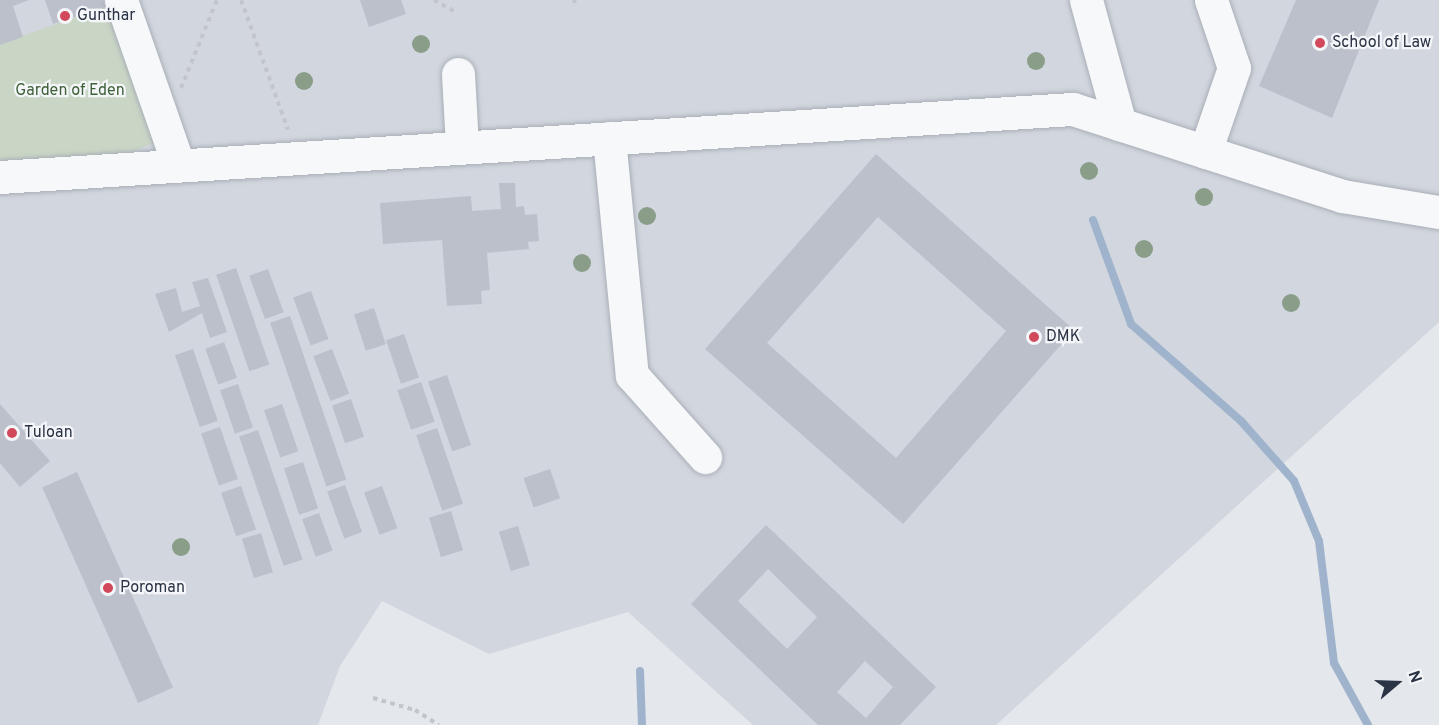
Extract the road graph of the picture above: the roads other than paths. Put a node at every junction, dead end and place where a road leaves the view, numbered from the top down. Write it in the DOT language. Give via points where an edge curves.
graph roads {
  1 [pos="121,0"];
  2 [pos="1086,0"];
  3 [pos="1211,0"];
  4 [pos="458,74"];
  5 [pos="1120,124"];
  6 [pos="609,138"];
  7 [pos="462,145"];
  8 [pos="1205,152"];
  9 [pos="178,164"];
  10 [pos="0,177"];
  11 [pos="1439,212"];
  12 [pos="705,457"];
  1 -- 9 [label="lane"];
  2 -- 5 [label="lane"];
  3 -- 8 [label="lane" via="1234,68"];
  4 -- 7 [label="lane"];
  5 -- 6 [label="lane" via="1073,109"];
  5 -- 8 [label="lane"];
  6 -- 7 [label="lane"];
  6 -- 12 [label="lane" via="632,375"];
  7 -- 9 [label="lane"];
  8 -- 11 [label="lane" via="1342,196"];
  9 -- 10 [label="lane"];
}
